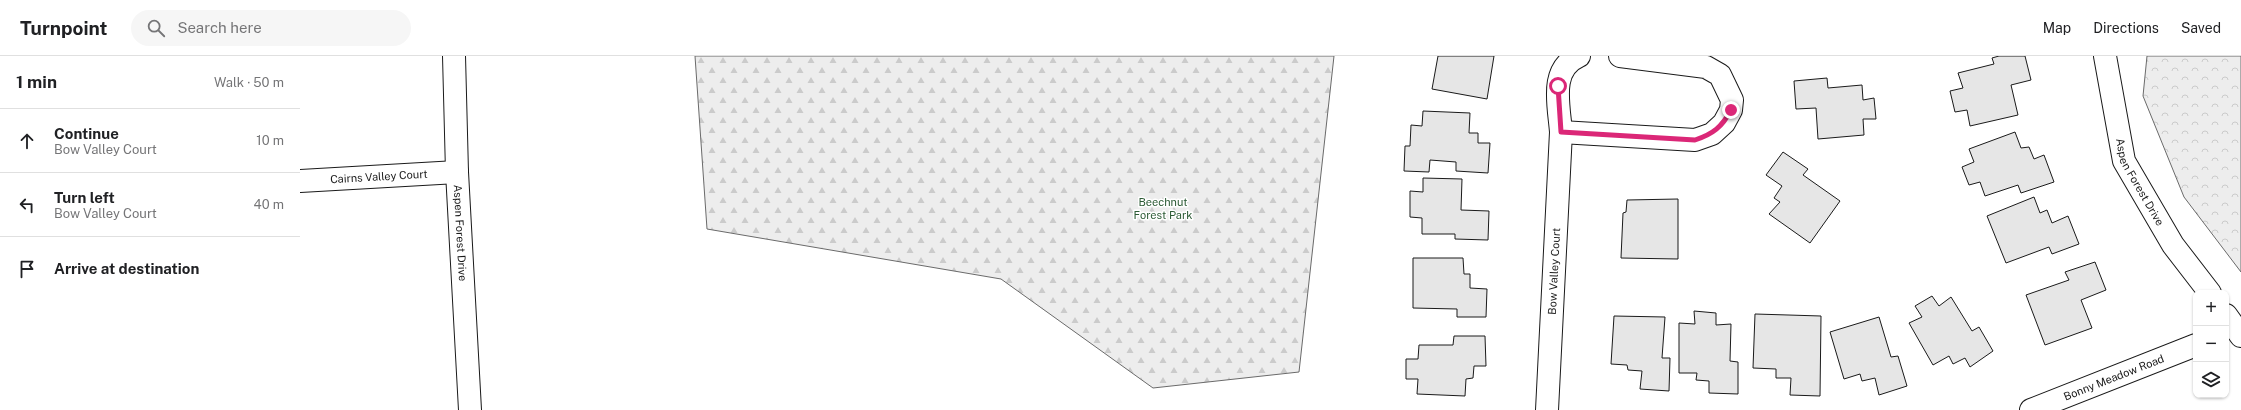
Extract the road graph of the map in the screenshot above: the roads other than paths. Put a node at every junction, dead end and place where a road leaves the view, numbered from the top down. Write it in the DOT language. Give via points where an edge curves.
graph roads {
  1 [pos="454,56"];
  2 [pos="1579,56"];
  3 [pos="1620,56"];
  4 [pos="2105,56"];
  5 [pos="1561,132"];
  6 [pos="457,172"];
  7 [pos="300,181"];
  8 [pos="2208,290"];
  9 [pos="2193,346"];
  10 [pos="470,410"];
  11 [pos="1547,410"];
  12 [pos="2031,410"];
  1 -- 6 [label="street, Aspen Forest Drive"];
  2 -- 5 [label="street, Bow Valley Court" via="1572,59 1561,71 1558,86"];
  3 -- 5 [label="street" via="1706,67 1720,75 1732,100 1731,110 1724,124 1712,134 1695,140"];
  4 -- 8 [label="street, Aspen Forest Drive" via="2124,161 2174,245"];
  5 -- 11 [label="street, Bow Valley Court"];
  6 -- 7 [label="street, Cairns Valley Court"];
  6 -- 10 [label="street, Aspen Forest Drive"];
  9 -- 12 [label="street, Bonny Meadow Road"];
}
